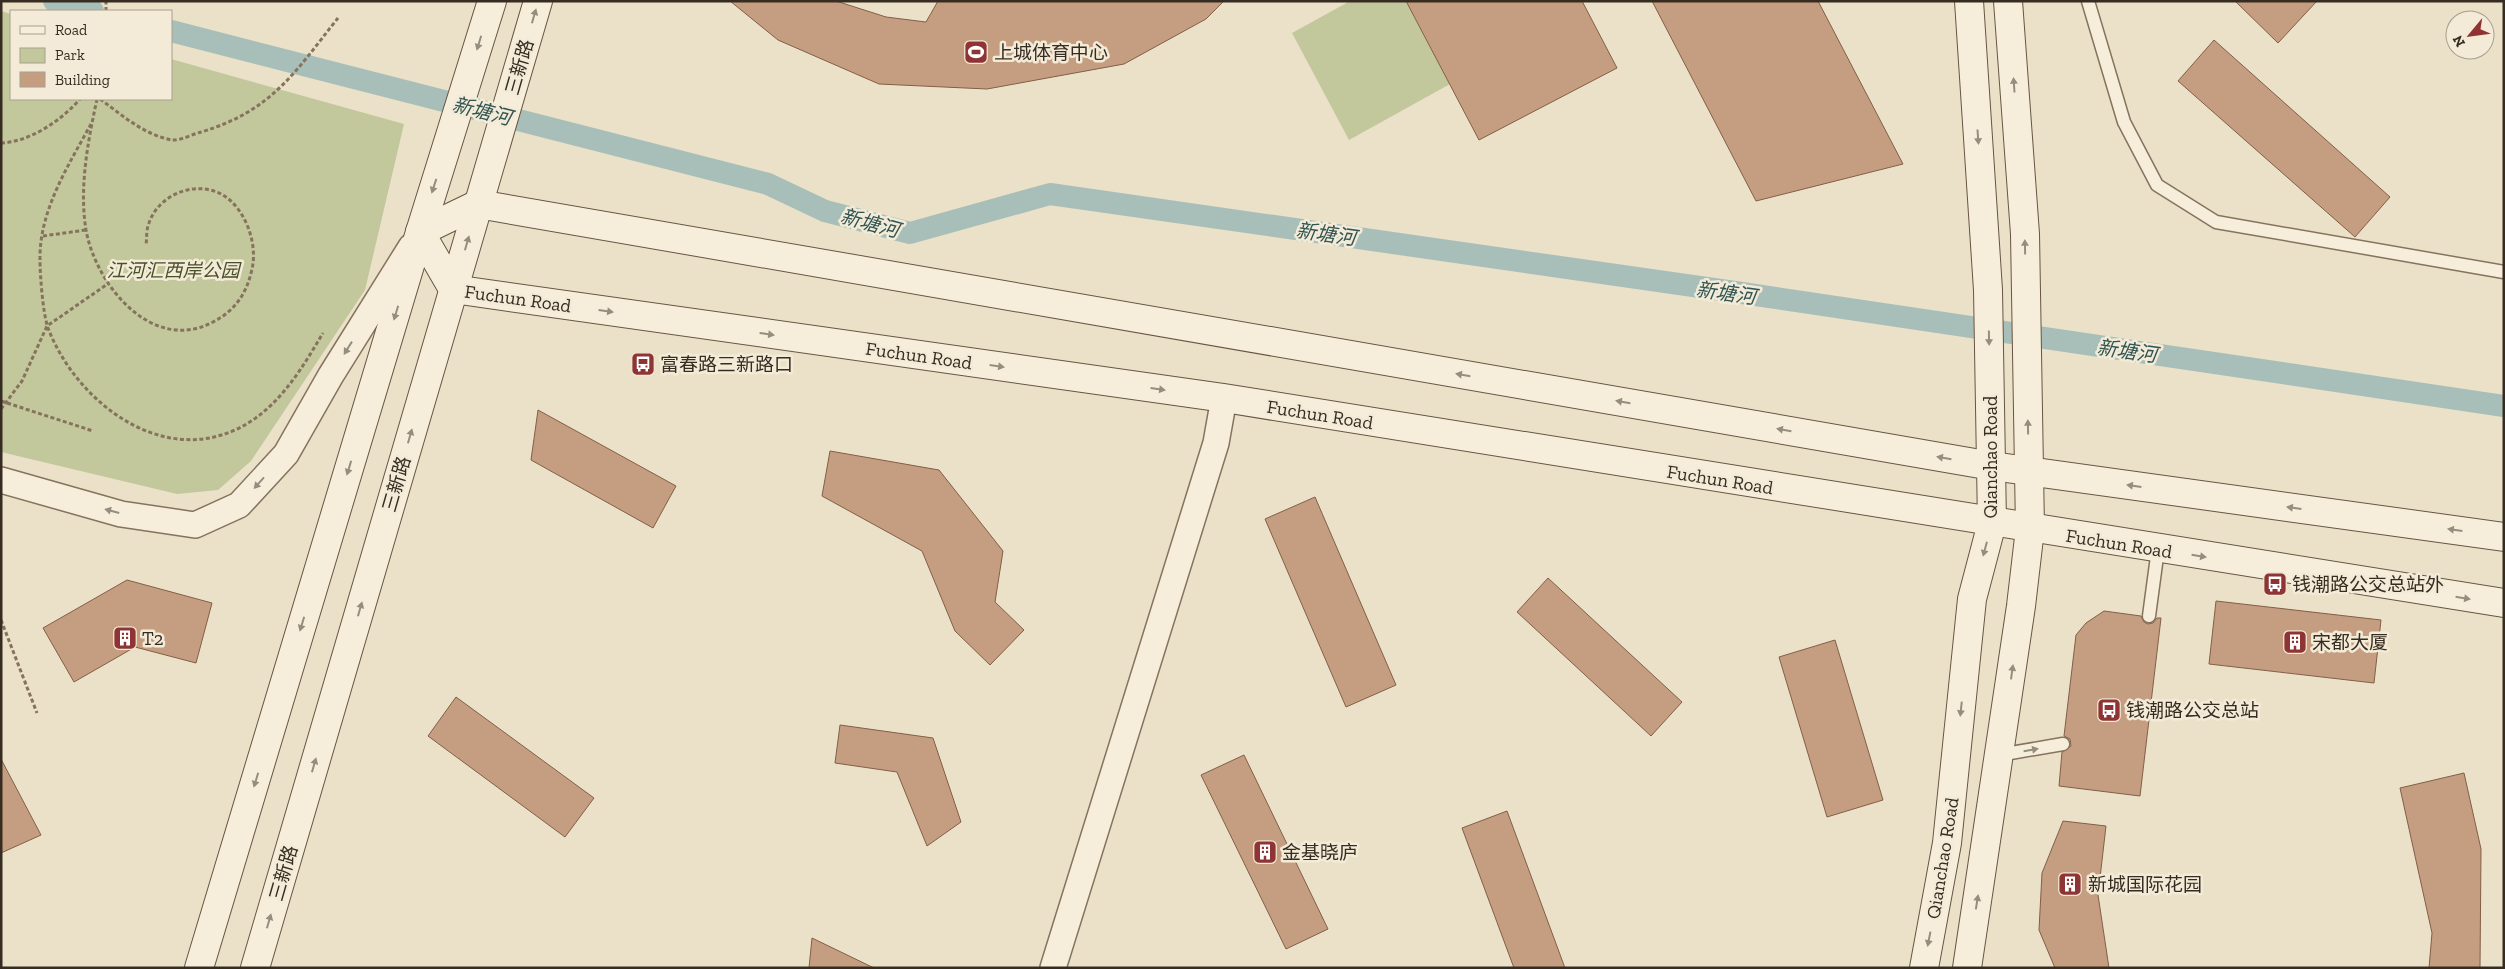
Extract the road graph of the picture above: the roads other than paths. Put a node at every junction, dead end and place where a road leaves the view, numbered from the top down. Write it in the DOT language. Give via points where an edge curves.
graph roads {
  1 [pos="492,1"];
  2 [pos="538,1"];
  3 [pos="1968,1"];
  4 [pos="2008,1"];
  5 [pos="2088,1"];
  6 [pos="478,204"];
  7 [pos="420,232"];
  8 [pos="2504,272"];
  9 [pos="453,289"];
  10 [pos="1224,398"];
  11 [pos="1992,466"];
  12 [pos="2029,471"];
  13 [pos="1,480"];
  14 [pos="1992,523"];
  15 [pos="2030,529"];
  16 [pos="2504,537"];
  17 [pos="2158,549"];
  18 [pos="2504,603"];
  19 [pos="2149,616"];
  20 [pos="2063,744"];
  21 [pos="1999,755"];
  22 [pos="199,968"];
  23 [pos="255,968"];
  24 [pos="1053,968"];
  25 [pos="1924,968"];
  26 [pos="1967,968"];
  1 -- 7 [label="main road, one-way"];
  6 -- 2 [label="main road, 三新路, one-way"];
  3 -- 11 [label="main road, Qianchao Road, one-way" via="1988,290"];
  12 -- 4 [label="main road, Qianchao Road, one-way" via="2025,234"];
  5 -- 8 [label="lane" via="2124,122 2157,185 2216,222"];
  6 -- 7 [label="main road"];
  9 -- 6 [label="main road, 三新路, one-way"];
  11 -- 6 [label="main road, one-way"];
  7 -- 9 [label="main road, Fuchun Road"];
  7 -- 13 [label="street, one-way" via="286,454 239,505 195,525 121,514"];
  7 -- 22 [label="main road, one-way"];
  9 -- 10 [label="main road, Fuchun Road, one-way"];
  23 -- 9 [label="main road, 三新路, one-way"];
  10 -- 14 [label="main road, Fuchun Road"];
  10 -- 24 [label="street" via="1216,443"];
  11 -- 12 [label="main road"];
  11 -- 14 [label="main road, Qianchao Road"];
  12 -- 15 [label="main road, Qianchao Road"];
  16 -- 12 [label="main road, one-way"];
  14 -- 15 [label="main road, Fuchun Road"];
  14 -- 25 [label="main road, Qianchao Road, one-way" via="1972,599 1947,843"];
  15 -- 17 [label="main road, Fuchun Road"];
  21 -- 15 [label="main road, Qianchao Road, one-way"];
  17 -- 18 [label="main road, Fuchun Road, one-way"];
  17 -- 19 [label="lane"];
  21 -- 20 [label="lane, one-way"];
  26 -- 21 [label="main road, Qianchao Road, one-way"];
}
